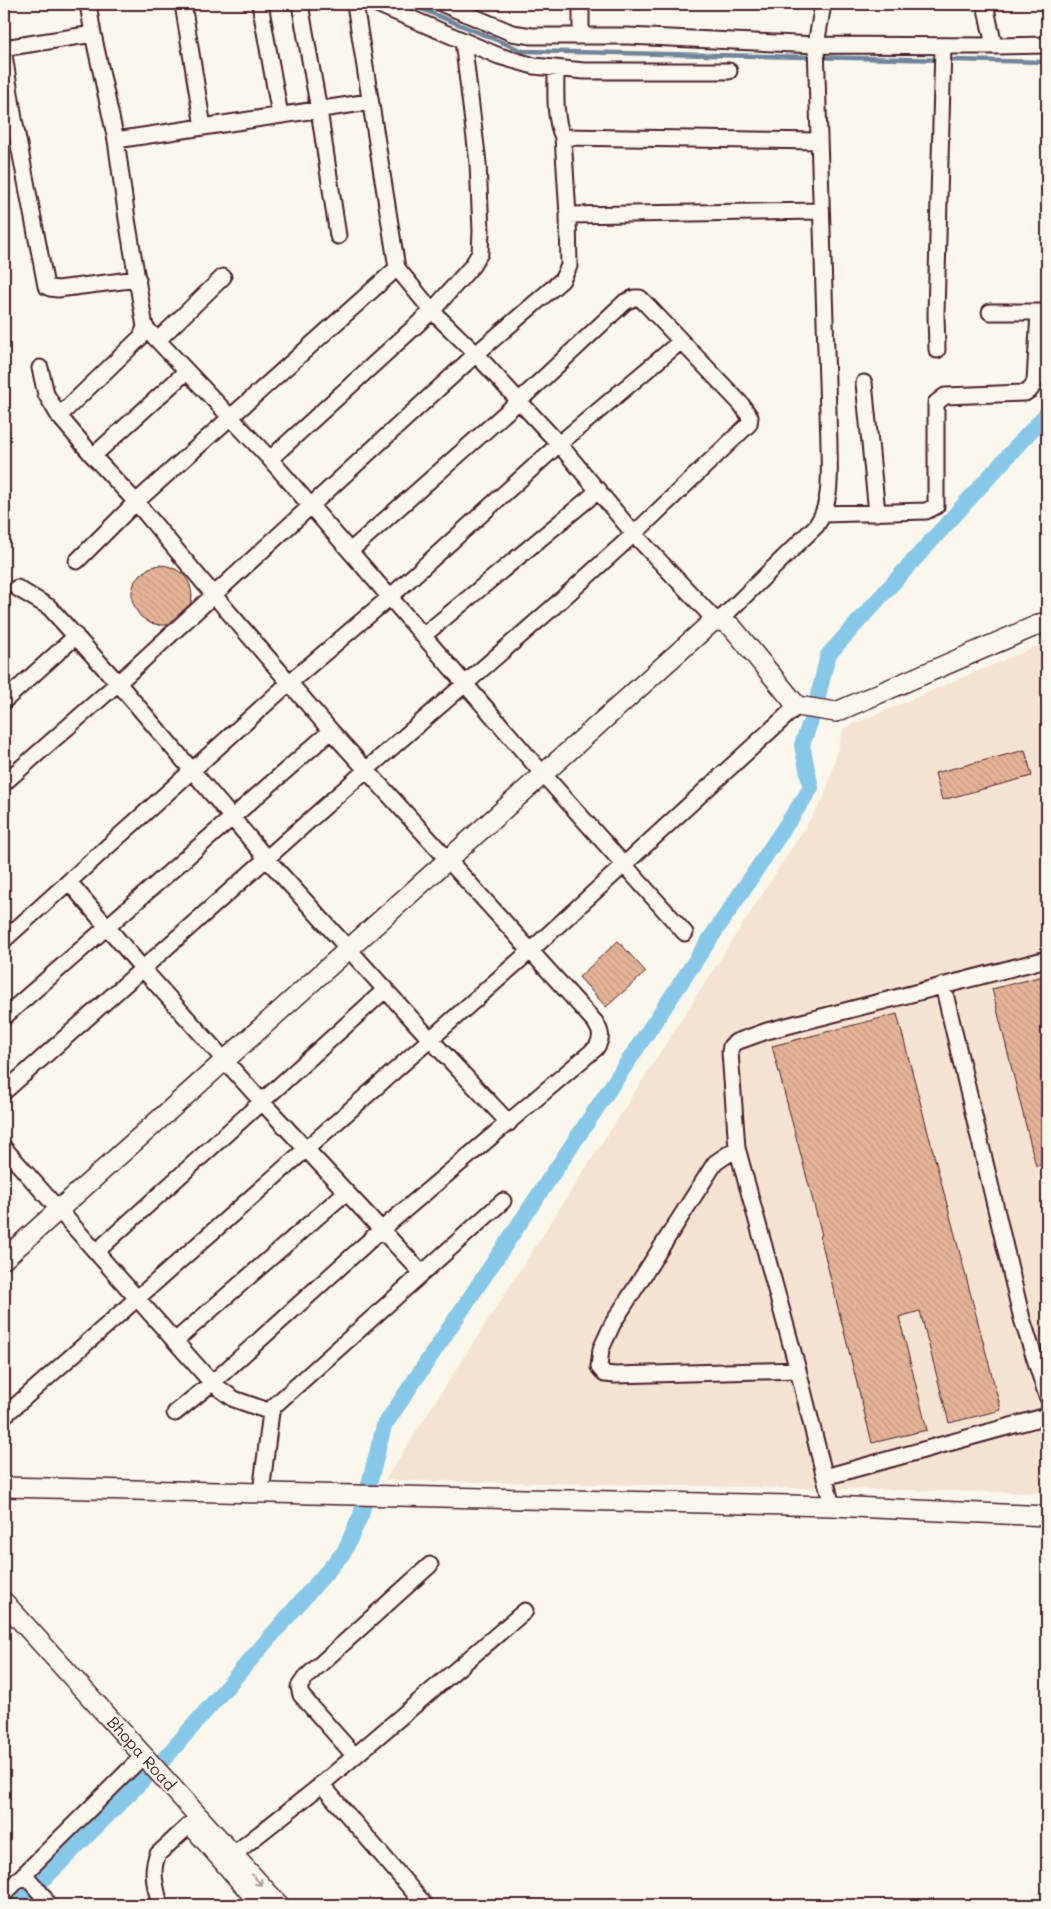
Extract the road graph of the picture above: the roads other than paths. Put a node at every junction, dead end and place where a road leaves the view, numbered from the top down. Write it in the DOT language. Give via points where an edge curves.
graph roads {
  1 [pos="88,4"];
  2 [pos="183,4"];
  3 [pos="260,4"];
  4 [pos="300,4"];
  5 [pos="355,4"];
  6 [pos="378,4"];
  7 [pos="443,4"];
  8 [pos="581,4"];
  9 [pos="822,4"];
  10 [pos="985,4"];
  11 [pos="93,34"];
  12 [pos="581,35"];
  13 [pos="463,41"];
  14 [pos="508,45"];
  15 [pos="816,45"];
  16 [pos="1047,45"];
  17 [pos="994,46"];
  18 [pos="4,48"];
  19 [pos="943,50"];
  20 [pos="4,55"];
  21 [pos="556,69"];
  22 [pos="729,71"];
  23 [pos="369,102"];
  24 [pos="319,110"];
  25 [pos="280,115"];
  26 [pos="203,127"];
  27 [pos="564,137"];
  28 [pos="116,140"];
  29 [pos="819,141"];
  30 [pos="821,211"];
  31 [pos="568,215"];
  32 [pos="338,236"];
  33 [pos="397,268"];
  34 [pos="223,277"];
  35 [pos="138,279"];
  36 [pos="432,312"];
  37 [pos="990,312"];
  38 [pos="1043,312"];
  39 [pos="145,327"];
  40 [pos="158,340"];
  41 [pos="680,342"];
  42 [pos="937,350"];
  43 [pos="476,354"];
  44 [pos="40,368"];
  45 [pos="187,371"];
  46 [pos="864,383"];
  47 [pos="519,401"];
  48 [pos="59,416"];
  49 [pos="230,416"];
  50 [pos="559,444"];
  51 [pos="92,456"];
  52 [pos="270,459"];
  53 [pos="598,490"];
  54 [pos="136,502"];
  55 [pos="310,505"];
  56 [pos="877,513"];
  57 [pos="824,514"];
  58 [pos="634,534"];
  59 [pos="350,551"];
  60 [pos="78,561"];
  61 [pos="17,588"];
  62 [pos="213,594"];
  63 [pos="390,597"];
  64 [pos="718,621"];
  65 [pos="1047,621"];
  66 [pos="424,635"];
  67 [pos="76,636"];
  68 [pos="118,683"];
  69 [pos="289,683"];
  70 [pos="466,683"];
  71 [pos="4,701"];
  72 [pos="797,706"];
  73 [pos="331,730"];
  74 [pos="366,770"];
  75 [pos="193,771"];
  76 [pos="544,774"];
  77 [pos="4,783"];
  78 [pos="231,817"];
  79 [pos="267,859"];
  80 [pos="448,860"];
  81 [pos="624,864"];
  82 [pos="69,882"];
  83 [pos="106,927"];
  84 [pos="685,933"];
  85 [pos="4,940"];
  86 [pos="349,949"];
  87 [pos="529,952"];
  88 [pos="1047,959"];
  89 [pos="142,969"];
  90 [pos="943,985"];
  91 [pos="386,989"];
  92 [pos="4,1017"];
  93 [pos="430,1039"];
  94 [pos="226,1060"];
  95 [pos="4,1092"];
  96 [pos="262,1102"];
  97 [pos="509,1123"];
  98 [pos="4,1148"];
  99 [pos="738,1148"];
  100 [pos="306,1149"];
  101 [pos="346,1192"];
  102 [pos="503,1201"];
  103 [pos="58,1210"];
  104 [pos="381,1230"];
  105 [pos="96,1252"];
  106 [pos="4,1259"];
  107 [pos="422,1273"];
  108 [pos="137,1298"];
  109 [pos="175,1341"];
  110 [pos="798,1370"];
  111 [pos="212,1383"];
  112 [pos="1047,1396"];
  113 [pos="271,1412"];
  114 [pos="175,1413"];
  115 [pos="4,1416"];
  116 [pos="1047,1416"];
  117 [pos="825,1476"];
  118 [pos="4,1487"];
  119 [pos="262,1494"];
  120 [pos="832,1506"];
  121 [pos="1047,1516"];
  122 [pos="430,1565"];
  123 [pos="4,1602"];
  124 [pos="525,1610"];
  125 [pos="4,1619"];
  126 [pos="354,1755"];
  127 [pos="143,1763"];
  128 [pos="321,1784"];
  129 [pos="195,1821"];
  130 [pos="234,1854"];
  131 [pos="31,1882"];
  132 [pos="4,1894"];
  133 [pos="48,1905"];
  134 [pos="160,1905"];
  135 [pos="261,1905"];
  136 [pos="279,1905"];
  137 [pos="425,1905"];
  1 -- 11 [label="street"];
  2 -- 26 [label="street"];
  3 -- 25 [label="street"];
  4 -- 24 [label="street"];
  5 -- 23 [label="street"];
  6 -- 13 [label="street"];
  7 -- 14 [label="street"];
  8 -- 12 [label="street"];
  9 -- 15 [label="street"];
  10 -- 17 [label="street"];
  11 -- 18 [label="street"];
  11 -- 28 [label="street"];
  12 -- 14 [label="street" via="532,36"];
  12 -- 15 [label="street"];
  13 -- 14 [label="street"];
  13 -- 36 [label="street" via="478,164 480,253"];
  14 -- 21 [label="street" via="534,66"];
  15 -- 19 [label="street"];
  15 -- 29 [label="street"];
  16 -- 17 [label="street"];
  17 -- 19 [label="street"];
  19 -- 42 [label="street"];
  20 -- 35 [label="street" via="46,286 58,289"];
  21 -- 22 [label="street"];
  21 -- 27 [label="street" via="560,131"];
  23 -- 24 [label="street"];
  23 -- 33 [label="street"];
  24 -- 25 [label="street"];
  24 -- 32 [label="street"];
  25 -- 26 [label="street"];
  26 -- 28 [label="street"];
  27 -- 29 [label="street"];
  27 -- 31 [label="street"];
  28 -- 35 [label="street"];
  29 -- 30 [label="street"];
  30 -- 31 [label="street"];
  30 -- 57 [label="street" via="829,443"];
  31 -- 43 [label="street" via="569,266 562,280"];
  33 -- 36 [label="street"];
  33 -- 49 [label="street"];
  34 -- 40 [label="street"];
  35 -- 39 [label="street"];
  36 -- 43 [label="street"];
  36 -- 52 [label="street"];
  37 -- 38 [label="street"];
  38 -- 56 [label="street" via="1035,381 1031,389 1025,392 944,396 938,400 935,407 936,506 926,511"];
  39 -- 40 [label="street"];
  39 -- 48 [label="street" via="141,337"];
  40 -- 45 [label="street"];
  41 -- 47 [label="street" via="640,298 634,298 625,302"];
  41 -- 50 [label="street"];
  41 -- 58 [label="street" via="741,404 750,421"];
  43 -- 47 [label="street"];
  43 -- 55 [label="street"];
  44 -- 48 [label="street" via="46,394"];
  45 -- 49 [label="street"];
  45 -- 51 [label="street"];
  46 -- 56 [label="street"];
  47 -- 50 [label="street"];
  47 -- 59 [label="street"];
  48 -- 51 [label="street"];
  49 -- 52 [label="street"];
  49 -- 54 [label="street"];
  50 -- 53 [label="street"];
  50 -- 63 [label="street"];
  51 -- 54 [label="street"];
  52 -- 55 [label="street"];
  53 -- 58 [label="street"];
  53 -- 66 [label="street"];
  54 -- 60 [label="street"];
  54 -- 62 [label="street"];
  55 -- 59 [label="street"];
  55 -- 62 [label="street"];
  56 -- 57 [label="street"];
  57 -- 64 [label="street" via="816,526"];
  58 -- 64 [label="street"];
  58 -- 70 [label="street"];
  59 -- 63 [label="street"];
  61 -- 67 [label="street" via="44,603"];
  62 -- 68 [label="street"];
  62 -- 69 [label="street"];
  63 -- 66 [label="street"];
  63 -- 69 [label="street"];
  64 -- 72 [label="main road" via="732,627"];
  64 -- 76 [label="main road"];
  65 -- 72 [label="main road" via="836,712"];
  66 -- 70 [label="street"];
  67 -- 68 [label="street"];
  67 -- 71 [label="street"];
  68 -- 75 [label="street"];
  68 -- 77 [label="street"];
  69 -- 73 [label="street"];
  69 -- 75 [label="street"];
  70 -- 74 [label="street"];
  70 -- 76 [label="street"];
  72 -- 81 [label="street"];
  73 -- 74 [label="street"];
  73 -- 78 [label="street"];
  74 -- 79 [label="street"];
  74 -- 80 [label="street"];
  75 -- 78 [label="street"];
  75 -- 82 [label="street"];
  76 -- 80 [label="main road"];
  76 -- 81 [label="street"];
  78 -- 79 [label="street"];
  78 -- 83 [label="street"];
  79 -- 86 [label="street"];
  79 -- 89 [label="street"];
  80 -- 86 [label="main road"];
  80 -- 87 [label="street"];
  81 -- 84 [label="street"];
  81 -- 87 [label="street"];
  82 -- 83 [label="street"];
  82 -- 85 [label="street"];
  83 -- 89 [label="street"];
  83 -- 92 [label="street"];
  86 -- 91 [label="street"];
  86 -- 94 [label="main road"];
  87 -- 93 [label="street"];
  87 -- 97 [label="street" via="595,1022 601,1038 596,1048"];
  88 -- 90 [label="street"];
  89 -- 94 [label="street"];
  89 -- 95 [label="street"];
  90 -- 99 [label="street" via="736,1042 730,1052 730,1068"];
  90 -- 112 [label="street" via="1022,1319"];
  91 -- 93 [label="street"];
  91 -- 96 [label="street"];
  93 -- 97 [label="street"];
  93 -- 100 [label="street"];
  94 -- 96 [label="street"];
  94 -- 103 [label="main road"];
  96 -- 100 [label="street"];
  96 -- 105 [label="street"];
  97 -- 104 [label="street"];
  98 -- 103 [label="street"];
  99 -- 110 [label="street"];
  99 -- 110 [label="street" via="715,1163 613,1323 601,1349 599,1367 606,1374 615,1375"];
  100 -- 101 [label="street"];
  100 -- 108 [label="street"];
  101 -- 104 [label="street"];
  101 -- 109 [label="street"];
  102 -- 107 [label="street"];
  103 -- 105 [label="street"];
  103 -- 106 [label="main road"];
  104 -- 107 [label="street"];
  104 -- 111 [label="street"];
  105 -- 108 [label="street"];
  107 -- 113 [label="street" via="281,1399"];
  108 -- 109 [label="street"];
  108 -- 115 [label="street"];
  109 -- 111 [label="street"];
  110 -- 117 [label="street"];
  111 -- 113 [label="street" via="234,1399"];
  111 -- 114 [label="street"];
  113 -- 119 [label="street"];
  116 -- 117 [label="street"];
  117 -- 120 [label="street"];
  118 -- 119 [label="main road"];
  119 -- 120 [label="main road"];
  120 -- 121 [label="main road"];
  122 -- 126 [label="street" via="305,1678 300,1687 301,1694"];
  123 -- 127 [label="main road, Bhopa Road"];
  124 -- 126 [label="street"];
  125 -- 127 [label="main road, Bhopa Road"];
  126 -- 128 [label="street"];
  127 -- 129 [label="main road, Bhopa Road"];
  127 -- 131 [label="street"];
  128 -- 130 [label="street"];
  128 -- 137 [label="street"];
  129 -- 130 [label="main road, Bhopa Road"];
  129 -- 134 [label="street" via="158,1854 155,1861 153,1872"];
  129 -- 135 [label="main road, Bhopa Road"];
  130 -- 136 [label="main road, Bhopa Road, one-way"];
  131 -- 132 [label="street"];
  131 -- 133 [label="street"];
}
